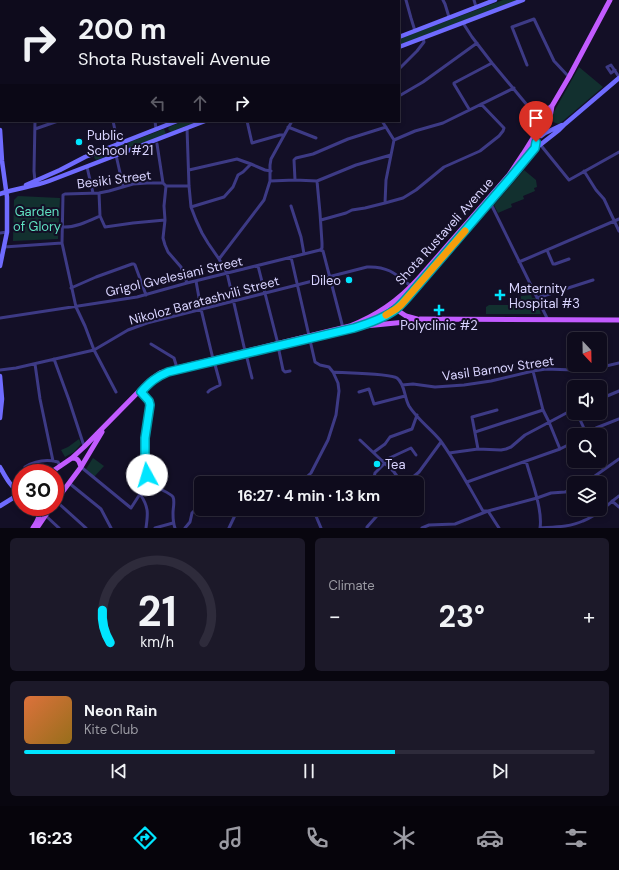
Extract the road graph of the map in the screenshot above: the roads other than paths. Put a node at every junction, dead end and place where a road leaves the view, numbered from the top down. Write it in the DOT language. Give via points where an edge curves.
graph roads {
  1 [pos="406,0"];
  2 [pos="443,0"];
  3 [pos="474,0"];
  4 [pos="495,0"];
  5 [pos="523,0"];
  6 [pos="610,0"];
  7 [pos="476,7"];
  8 [pos="449,17"];
  9 [pos="463,23"];
  10 [pos="0,28"];
  11 [pos="415,31"];
  12 [pos="0,32"];
  13 [pos="400,37"];
  14 [pos="423,38"];
  15 [pos="0,40"];
  16 [pos="477,43"];
  17 [pos="400,48"];
  18 [pos="492,63"];
  19 [pos="528,65"];
  20 [pos="400,68"];
  21 [pos="615,70"];
  22 [pos="569,77"];
  23 [pos="619,78"];
  24 [pos="514,88"];
  25 [pos="400,95"];
  26 [pos="482,104"];
  27 [pos="552,106"];
  28 [pos="469,110"];
  29 [pos="544,115"];
  30 [pos="548,120"];
  31 [pos="35,122"];
  32 [pos="55,122"];
  33 [pos="113,122"];
  34 [pos="155,122"];
  35 [pos="176,122"];
  36 [pos="202,122"];
  37 [pos="247,122"];
  38 [pos="291,122"];
  39 [pos="383,122"];
  40 [pos="168,125"];
  41 [pos="563,125"];
  42 [pos="288,127"];
  43 [pos="187,128"];
  44 [pos="386,128"];
  45 [pos="35,129"];
  46 [pos="156,129"];
  47 [pos="0,130"];
  48 [pos="170,135"];
  49 [pos="284,135"];
  50 [pos="316,138"];
  51 [pos="538,139"];
  52 [pos="394,140"];
  53 [pos="118,144"];
  54 [pos="157,144"];
  55 [pos="619,152"];
  56 [pos="94,153"];
  57 [pos="116,155"];
  58 [pos="391,155"];
  59 [pos="83,158"];
  60 [pos="1,162"];
  61 [pos="97,163"];
  62 [pos="251,164"];
  63 [pos="87,167"];
  64 [pos="189,170"];
  65 [pos="271,171"];
  66 [pos="584,171"];
  67 [pos="296,180"];
  68 [pos="35,181"];
  69 [pos="270,181"];
  70 [pos="317,181"];
  71 [pos="164,185"];
  72 [pos="123,186"];
  73 [pos="189,186"];
  74 [pos="19,188"];
  75 [pos="7,192"];
  76 [pos="93,193"];
  77 [pos="98,193"];
  78 [pos="0,194"];
  79 [pos="490,202"];
  80 [pos="385,203"];
  81 [pos="291,206"];
  82 [pos="191,207"];
  83 [pos="100,216"];
  84 [pos="619,219"];
  85 [pos="165,220"];
  86 [pos="321,220"];
  87 [pos="614,222"];
  88 [pos="62,227"];
  89 [pos="619,231"];
  90 [pos="7,232"];
  91 [pos="0,233"];
  92 [pos="62,243"];
  93 [pos="4,246"];
  94 [pos="320,250"];
  95 [pos="547,250"];
  96 [pos="304,254"];
  97 [pos="291,257"];
  98 [pos="219,259"];
  99 [pos="569,259"];
  100 [pos="519,262"];
  101 [pos="0,266"];
  102 [pos="258,266"];
  103 [pos="227,273"];
  104 [pos="330,277"];
  105 [pos="593,280"];
  106 [pos="196,281"];
  107 [pos="187,283"];
  108 [pos="297,285"];
  109 [pos="412,286"];
  110 [pos="71,288"];
  111 [pos="146,294"];
  112 [pos="265,294"];
  113 [pos="537,298"];
  114 [pos="233,301"];
  115 [pos="388,306"];
  116 [pos="76,307"];
  117 [pos="201,309"];
  118 [pos="396,309"];
  119 [pos="389,313"];
  120 [pos="0,318"];
  121 [pos="420,319"];
  122 [pos="548,320"];
  123 [pos="619,320"];
  124 [pos="402,322"];
  125 [pos="358,326"];
  126 [pos="343,328"];
  127 [pos="309,337"];
  128 [pos="151,344"];
  129 [pos="278,345"];
  130 [pos="94,350"];
  131 [pos="246,353"];
  132 [pos="54,359"];
  133 [pos="214,360"];
  134 [pos="619,363"];
  135 [pos="34,364"];
  136 [pos="177,368"];
  137 [pos="0,370"];
  138 [pos="290,371"];
  139 [pos="533,371"];
  140 [pos="333,372"];
  141 [pos="0,376"];
  142 [pos="252,378"];
  143 [pos="402,385"];
  144 [pos="619,391"];
  145 [pos="116,392"];
  146 [pos="141,392"];
  147 [pos="208,392"];
  148 [pos="359,392"];
  149 [pos="406,396"];
  150 [pos="607,396"];
  151 [pos="497,410"];
  152 [pos="542,410"];
  153 [pos="567,413"];
  154 [pos="417,415"];
  155 [pos="0,418"];
  156 [pos="619,419"];
  157 [pos="549,422"];
  158 [pos="596,428"];
  159 [pos="475,432"];
  160 [pos="360,440"];
  161 [pos="442,442"];
  162 [pos="567,446"];
  163 [pos="84,447"];
  164 [pos="478,449"];
  165 [pos="560,449"];
  166 [pos="374,452"];
  167 [pos="449,453"];
  168 [pos="416,455"];
  169 [pos="72,458"];
  170 [pos="619,459"];
  171 [pos="53,461"];
  172 [pos="526,461"];
  173 [pos="384,462"];
  174 [pos="31,464"];
  175 [pos="59,464"];
  176 [pos="63,464"];
  177 [pos="0,467"];
  178 [pos="81,467"];
  179 [pos="603,469"];
  180 [pos="309,476"];
  181 [pos="374,476"];
  182 [pos="397,476"];
  183 [pos="414,476"];
  184 [pos="594,476"];
  185 [pos="467,482"];
  186 [pos="69,483"];
  187 [pos="12,485"];
  188 [pos="64,490"];
  189 [pos="567,491"];
  190 [pos="619,496"];
  191 [pos="537,498"];
  192 [pos="12,499"];
  193 [pos="612,501"];
  194 [pos="0,506"];
  195 [pos="619,507"];
  196 [pos="64,510"];
  197 [pos="194,511"];
  198 [pos="483,511"];
  199 [pos="488,511"];
  200 [pos="480,514"];
  201 [pos="39,516"];
  202 [pos="46,516"];
  203 [pos="235,516"];
  204 [pos="316,516"];
  205 [pos="377,516"];
  206 [pos="174,524"];
  207 [pos="447,526"];
  208 [pos="231,527"];
  209 [pos="33,528"];
  210 [pos="37,528"];
  211 [pos="59,528"];
  212 [pos="86,528"];
  213 [pos="111,528"];
  214 [pos="146,528"];
  215 [pos="155,528"];
  216 [pos="175,528"];
  217 [pos="185,528"];
  218 [pos="321,528"];
  219 [pos="367,528"];
  220 [pos="422,528"];
  221 [pos="499,528"];
  222 [pos="540,528"];
  1 -- 11 [label="street"];
  2 -- 8 [label="street"];
  3 -- 7 [label="street"];
  4 -- 7 [label="main road"];
  5 -- 9 [label="main road"];
  6 -- 22 [label="main road"];
  7 -- 8 [label="main road"];
  8 -- 11 [label="main road"];
  9 -- 14 [label="main road"];
  9 -- 16 [label="street"];
  10 -- 12 [label="main road"];
  11 -- 13 [label="main road"];
  12 -- 15 [label="main road"];
  14 -- 17 [label="main road"];
  14 -- 20 [label="street" via="424,42"];
  16 -- 18 [label="street"];
  16 -- 25 [label="street"];
  18 -- 24 [label="street"];
  18 -- 28 [label="street" via="454,83"];
  19 -- 22 [label="street" via="512,28 534,19 554,62"];
  21 -- 23 [label="street"];
  22 -- 27 [label="main road"];
  23 -- 41 [label="main road"];
  24 -- 26 [label="street"];
  24 -- 29 [label="street" via="527,105"];
  26 -- 28 [label="street"];
  26 -- 80 [label="street" via="504,128 499,136 480,151 444,167 403,198"];
  27 -- 29 [label="main road"];
  27 -- 30 [label="main road"];
  28 -- 52 [label="street" via="443,123"];
  29 -- 51 [label="main road"];
  30 -- 41 [label="main road" via="554,126"];
  30 -- 51 [label="main road"];
  31 -- 45 [label="street"];
  32 -- 45 [label="street"];
  33 -- 53 [label="street"];
  34 -- 46 [label="street"];
  35 -- 40 [label="main road"];
  36 -- 43 [label="main road"];
  37 -- 49 [label="street" via="252,143"];
  38 -- 42 [label="street"];
  39 -- 44 [label="street"];
  40 -- 46 [label="main road"];
  40 -- 48 [label="main road" via="166,131"];
  41 -- 51 [label="main road" via="544,133"];
  41 -- 51 [label="main road" via="546,140"];
  42 -- 49 [label="street"];
  42 -- 50 [label="street"];
  43 -- 48 [label="main road"];
  43 -- 64 [label="street"];
  44 -- 52 [label="street"];
  44 -- 67 [label="street" via="296,158"];
  45 -- 68 [label="street"];
  46 -- 53 [label="main road"];
  47 -- 60 [label="main road"];
  48 -- 57 [label="main road"];
  49 -- 65 [label="street" via="271,159"];
  51 -- 66 [label="street" via="569,180"];
  51 -- 79 [label="main road, Shota Rustaveli Avenue" via="535,148"];
  51 -- 109 [label="main road, Shota Rustaveli Avenue"];
  52 -- 58 [label="street"];
  53 -- 56 [label="main road"];
  54 -- 71 [label="street"];
  55 -- 66 [label="street"];
  56 -- 59 [label="main road"];
  56 -- 61 [label="main road" via="93,158"];
  57 -- 61 [label="main road"];
  57 -- 72 [label="street"];
  58 -- 70 [label="street" via="356,165"];
  58 -- 80 [label="street"];
  59 -- 63 [label="main road" via="89,161"];
  59 -- 68 [label="main road"];
  60 -- 75 [label="main road"];
  61 -- 63 [label="main road"];
  62 -- 64 [label="street" via="237,159"];
  62 -- 65 [label="street"];
  62 -- 82 [label="street" via="238,175 233,187 224,197"];
  63 -- 74 [label="main road" via="36,186"];
  63 -- 76 [label="street"];
  64 -- 73 [label="street"];
  65 -- 69 [label="street"];
  66 -- 87 [label="street" via="604,199"];
  67 -- 69 [label="street"];
  67 -- 70 [label="street"];
  68 -- 74 [label="main road"];
  69 -- 98 [label="street" via="264,200"];
  70 -- 86 [label="street"];
  71 -- 72 [label="street, Besiki Street" via="147,183"];
  71 -- 73 [label="street, Besiki Street"];
  71 -- 85 [label="street"];
  72 -- 77 [label="street, Besiki Street"];
  73 -- 82 [label="street"];
  74 -- 75 [label="main road"];
  75 -- 78 [label="main road"];
  75 -- 90 [label="main road"];
  76 -- 77 [label="street, Besiki Street"];
  76 -- 88 [label="street, Besiki Street" via="64,194"];
  77 -- 83 [label="street"];
  79 -- 100 [label="street"];
  79 -- 118 [label="main road, Shota Rustaveli Avenue"];
  80 -- 86 [label="street"];
  81 -- 96 [label="street"];
  82 -- 98 [label="street" via="202,233"];
  83 -- 85 [label="street" via="105,227"];
  83 -- 88 [label="street" via="78,225"];
  84 -- 87 [label="street"];
  85 -- 107 [label="street" via="165,245 181,267"];
  86 -- 94 [label="street"];
  87 -- 89 [label="street"];
  87 -- 95 [label="street"];
  88 -- 92 [label="street"];
  90 -- 91 [label="street"];
  90 -- 93 [label="main road"];
  92 -- 93 [label="street"];
  92 -- 110 [label="street"];
  93 -- 101 [label="main road"];
  94 -- 96 [label="street, Grigol Gvelesiani Street"];
  94 -- 104 [label="street" via="323,252"];
  95 -- 99 [label="street" via="553,264"];
  95 -- 100 [label="street"];
  96 -- 97 [label="street, Grigol Gvelesiani Street"];
  97 -- 102 [label="street, Grigol Gvelesiani Street"];
  97 -- 108 [label="street"];
  98 -- 103 [label="street"];
  100 -- 113 [label="street"];
  102 -- 103 [label="street, Grigol Gvelesiani Street"];
  102 -- 112 [label="street"];
  103 -- 106 [label="street, Grigol Gvelesiani Street"];
  103 -- 114 [label="street"];
  104 -- 108 [label="street, Nikoloz Baratashvili Street"];
  104 -- 109 [label="street, Nikoloz Baratashvili Street" via="374,267 391,271"];
  104 -- 126 [label="street"];
  105 -- 113 [label="street"];
  106 -- 107 [label="street, Grigol Gvelesiani Street"];
  106 -- 117 [label="street"];
  107 -- 111 [label="street, Grigol Gvelesiani Street"];
  108 -- 112 [label="street, Nikoloz Baratashvili Street"];
  108 -- 127 [label="street"];
  109 -- 115 [label="main road, Shota Rustaveli Avenue"];
  110 -- 111 [label="street" via="134,264"];
  110 -- 116 [label="street"];
  111 -- 116 [label="street, Grigol Gvelesiani Street"];
  112 -- 114 [label="street, Nikoloz Baratashvili Street"];
  112 -- 129 [label="street"];
  113 -- 122 [label="street"];
  114 -- 117 [label="street, Nikoloz Baratashvili Street"];
  114 -- 131 [label="street"];
  115 -- 118 [label="main road"];
  115 -- 119 [label="main road"];
  115 -- 126 [label="main road, Shota Rustaveli Avenue"];
  116 -- 120 [label="street, Grigol Gvelesiani Street"];
  116 -- 130 [label="street"];
  117 -- 130 [label="street, Nikoloz Baratashvili Street" via="133,327"];
  117 -- 133 [label="street"];
  118 -- 119 [label="main road, Shota Rustaveli Avenue"];
  118 -- 121 [label="main road" via="406,316"];
  119 -- 124 [label="main road"];
  119 -- 125 [label="main road, Shota Rustaveli Avenue"];
  121 -- 122 [label="main road"];
  121 -- 124 [label="main road"];
  122 -- 123 [label="main road"];
  124 -- 125 [label="main road"];
  125 -- 127 [label="main road, Shota Rustaveli Avenue"];
  126 -- 127 [label="main road, Shota Rustaveli Avenue"];
  127 -- 129 [label="main road, Shota Rustaveli Avenue"];
  127 -- 140 [label="street" via="315,362 329,367"];
  128 -- 136 [label="street" via="174,358"];
  129 -- 131 [label="main road, Shota Rustaveli Avenue"];
  129 -- 138 [label="street" via="283,370"];
  130 -- 132 [label="street, Nikoloz Baratashvili Street"];
  130 -- 145 [label="street"];
  131 -- 133 [label="main road, Shota Rustaveli Avenue"];
  131 -- 142 [label="street"];
  132 -- 135 [label="street, Nikoloz Baratashvili Street"];
  132 -- 163 [label="street"];
  133 -- 136 [label="main road, Shota Rustaveli Avenue"];
  133 -- 146 [label="main road, Shota Rustaveli Avenue" via="161,374"];
  133 -- 147 [label="street" via="220,386"];
  134 -- 139 [label="street, Vasil Barnov Street" via="589,370"];
  135 -- 137 [label="street, Nikoloz Baratashvili Street"];
  135 -- 171 [label="street"];
  136 -- 163 [label="main road, Shota Rustaveli Avenue" via="160,373 150,380"];
  139 -- 143 [label="street, Vasil Barnov Street" via="491,381 464,384"];
  139 -- 152 [label="street"];
  140 -- 143 [label="street" via="393,376"];
  140 -- 180 [label="street" via="339,391 336,415 328,440"];
  141 -- 155 [label="main road"];
  143 -- 149 [label="street"];
  144 -- 150 [label="street"];
  146 -- 178 [label="main road, Shota Rustaveli Avenue" via="100,434"];
  146 -- 206 [label="street" via="150,405 145,438 145,470 152,484 172,496"];
  148 -- 149 [label="street" via="369,389 374,404"];
  149 -- 154 [label="street"];
  151 -- 159 [label="street" via="472,417"];
  152 -- 157 [label="street"];
  152 -- 159 [label="street"];
  153 -- 157 [label="street"];
  154 -- 161 [label="street"];
  154 -- 166 [label="street" via="412,429 390,437"];
  156 -- 158 [label="street"];
  157 -- 164 [label="street" via="506,449"];
  157 -- 165 [label="street"];
  159 -- 164 [label="street"];
  160 -- 166 [label="street"];
  161 -- 167 [label="street"];
  161 -- 183 [label="street"];
  162 -- 165 [label="street"];
  163 -- 169 [label="main road, Shota Rustaveli Avenue"];
  164 -- 167 [label="street"];
  165 -- 172 [label="street"];
  166 -- 173 [label="street"];
  167 -- 185 [label="street"];
  168 -- 173 [label="street" via="411,448"];
  169 -- 176 [label="main road, Shota Rustaveli Avenue"];
  169 -- 178 [label="main road" via="79,460"];
  170 -- 179 [label="street"];
  171 -- 174 [label="street"];
  171 -- 175 [label="street"];
  172 -- 185 [label="street"];
  172 -- 191 [label="street"];
  173 -- 181 [label="street"];
  173 -- 182 [label="street"];
  177 -- 187 [label="main road"];
  178 -- 186 [label="main road, Shota Rustaveli Avenue"];
  178 -- 214 [label="street" via="131,508 140,494 148,511"];
  179 -- 184 [label="street"];
  185 -- 198 [label="street"];
  186 -- 188 [label="main road, Shota Rustaveli Avenue"];
  186 -- 213 [label="street" via="100,509"];
  189 -- 191 [label="street"];
  190 -- 193 [label="street"];
  191 -- 199 [label="street"];
  191 -- 222 [label="street"];
  192 -- 194 [label="main road"];
  193 -- 195 [label="street"];
  193 -- 222 [label="street" via="583,522"];
  196 -- 212 [label="street"];
  197 -- 217 [label="street"];
  198 -- 199 [label="street"];
  198 -- 200 [label="street"];
  199 -- 200 [label="street"];
  199 -- 221 [label="street"];
  200 -- 207 [label="street"];
  201 -- 209 [label="main road"];
  202 -- 210 [label="main road"];
  202 -- 211 [label="street"];
  203 -- 208 [label="street"];
  204 -- 218 [label="street"];
  205 -- 219 [label="street"];
  206 -- 215 [label="street"];
  206 -- 216 [label="street"];
  207 -- 220 [label="street" via="429,525"];
}
